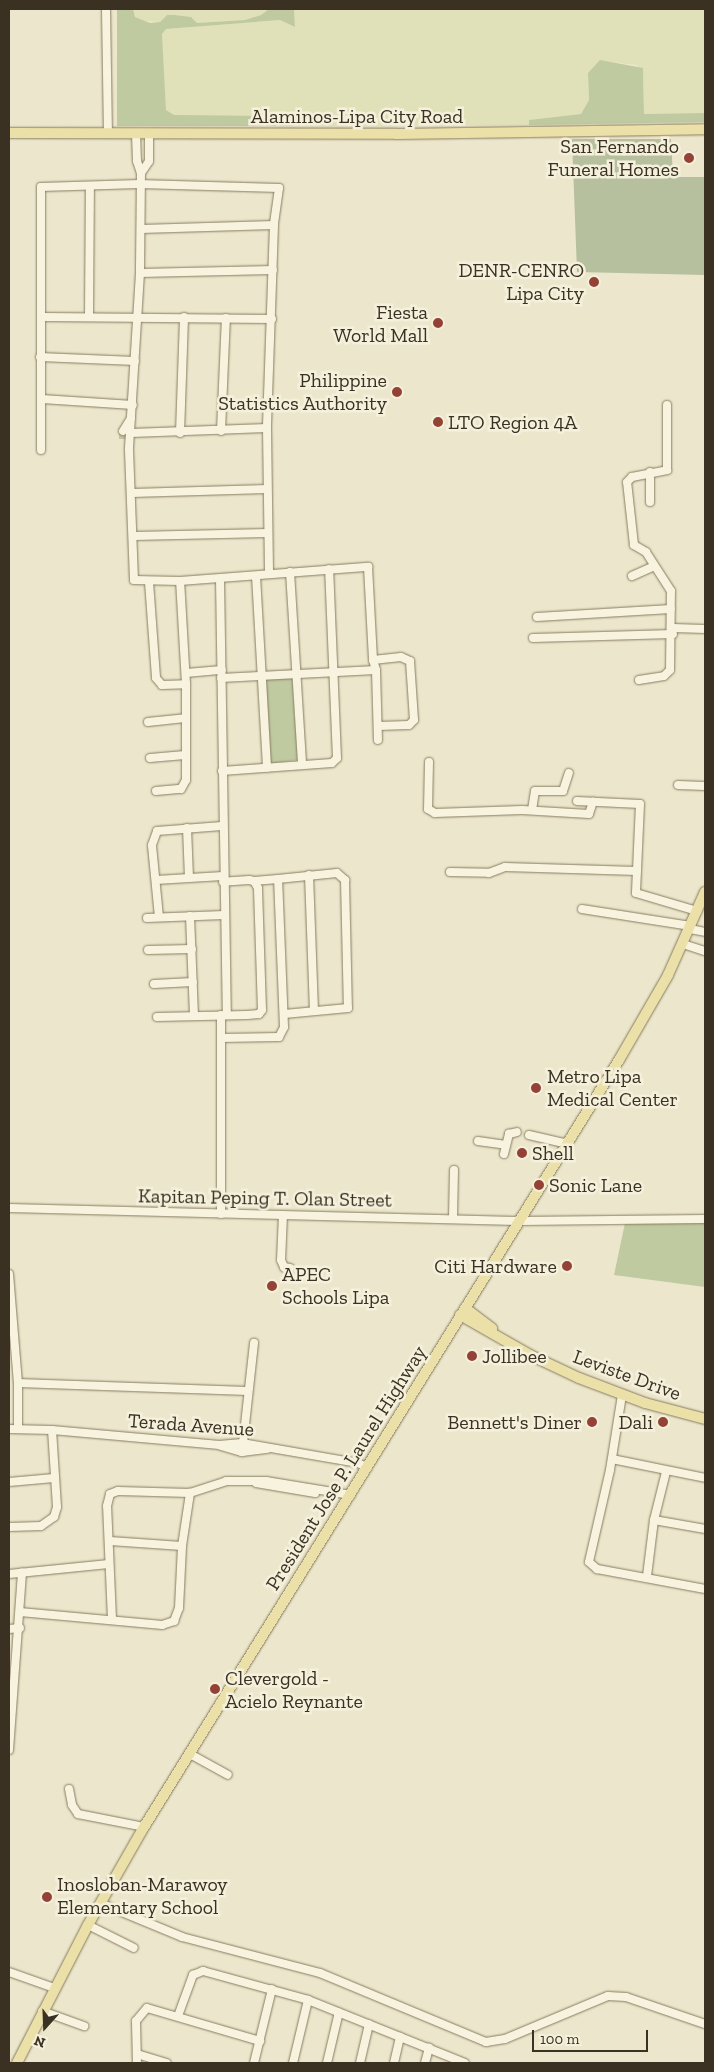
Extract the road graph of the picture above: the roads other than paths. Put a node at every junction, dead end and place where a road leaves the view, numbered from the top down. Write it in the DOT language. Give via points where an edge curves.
graph roads {
  1 [pos="106,9"];
  2 [pos="705,129"];
  3 [pos="108,132"];
  4 [pos="9,133"];
  5 [pos="136,133"];
  6 [pos="149,133"];
  7 [pos="141,172"];
  8 [pos="139,184"];
  9 [pos="90,186"];
  10 [pos="274,225"];
  11 [pos="140,229"];
  12 [pos="273,270"];
  13 [pos="140,273"];
  14 [pos="138,316"];
  15 [pos="42,317"];
  16 [pos="89,317"];
  17 [pos="184,317"];
  18 [pos="226,318"];
  19 [pos="272,319"];
  20 [pos="40,357"];
  21 [pos="135,361"];
  22 [pos="42,399"];
  23 [pos="133,405"];
  24 [pos="667,405"];
  25 [pos="131,418"];
  26 [pos="267,428"];
  27 [pos="222,430"];
  28 [pos="123,432"];
  29 [pos="132,433"];
  30 [pos="180,433"];
  31 [pos="123,440"];
  32 [pos="41,450"];
  33 [pos="129,450"];
  34 [pos="650,472"];
  35 [pos="267,489"];
  36 [pos="132,493"];
  37 [pos="650,502"];
  38 [pos="268,533"];
  39 [pos="134,536"];
  40 [pos="654,566"];
  41 [pos="329,569"];
  42 [pos="290,572"];
  43 [pos="269,574"];
  44 [pos="256,576"];
  45 [pos="632,576"];
  46 [pos="220,579"];
  47 [pos="180,581"];
  48 [pos="148,582"];
  49 [pos="671,609"];
  50 [pos="537,617"];
  51 [pos="705,629"];
  52 [pos="673,631"];
  53 [pos="533,638"];
  54 [pos="373,660"];
  55 [pos="335,670"];
  56 [pos="376,670"];
  57 [pos="186,672"];
  58 [pos="298,672"];
  59 [pos="221,674"];
  60 [pos="261,675"];
  61 [pos="639,680"];
  62 [pos="186,684"];
  63 [pos="185,718"];
  64 [pos="148,722"];
  65 [pos="378,726"];
  66 [pos="378,740"];
  67 [pos="185,755"];
  68 [pos="150,758"];
  69 [pos="428,762"];
  70 [pos="302,765"];
  71 [pos="267,768"];
  72 [pos="222,771"];
  73 [pos="569,773"];
  74 [pos="678,785"];
  75 [pos="705,786"];
  76 [pos="156,791"];
  77 [pos="577,801"];
  78 [pos="593,802"];
  79 [pos="532,810"];
  80 [pos="222,826"];
  81 [pos="187,828"];
  82 [pos="636,871"];
  83 [pos="450,872"];
  84 [pos="309,875"];
  85 [pos="189,878"];
  86 [pos="223,879"];
  87 [pos="278,879"];
  88 [pos="156,880"];
  89 [pos="254,881"];
  90 [pos="705,892"];
  91 [pos="582,909"];
  92 [pos="697,911"];
  93 [pos="224,915"];
  94 [pos="190,916"];
  95 [pos="159,917"];
  96 [pos="147,918"];
  97 [pos="690,928"];
  98 [pos="705,932"];
  99 [pos="683,944"];
  100 [pos="192,949"];
  101 [pos="148,950"];
  102 [pos="705,950"];
  103 [pos="193,982"];
  104 [pos="154,984"];
  105 [pos="314,1012"];
  106 [pos="284,1014"];
  107 [pos="224,1015"];
  108 [pos="194,1016"];
  109 [pos="157,1017"];
  110 [pos="221,1038"];
  111 [pos="517,1132"];
  112 [pos="529,1135"];
  113 [pos="478,1141"];
  114 [pos="568,1144"];
  115 [pos="506,1145"];
  116 [pos="504,1154"];
  117 [pos="454,1170"];
  118 [pos="9,1208"];
  119 [pos="221,1214"];
  120 [pos="282,1215"];
  121 [pos="453,1218"];
  122 [pos="705,1220"];
  123 [pos="520,1221"];
  124 [pos="290,1268"];
  125 [pos="9,1274"];
  126 [pos="9,1285"];
  127 [pos="462,1312"];
  128 [pos="11,1334"];
  129 [pos="254,1343"];
  130 [pos="15,1379"];
  131 [pos="248,1391"];
  132 [pos="622,1395"];
  133 [pos="705,1414"];
  134 [pos="705,1419"];
  135 [pos="9,1429"];
  136 [pos="18,1429"];
  137 [pos="52,1430"];
  138 [pos="242,1443"];
  139 [pos="219,1445"];
  140 [pos="268,1449"];
  141 [pos="242,1452"];
  142 [pos="612,1459"];
  143 [pos="368,1468"];
  144 [pos="666,1472"];
  145 [pos="54,1478"];
  146 [pos="705,1478"];
  147 [pos="9,1482"];
  148 [pos="190,1493"];
  149 [pos="350,1497"];
  150 [pos="654,1520"];
  151 [pos="9,1528"];
  152 [pos="705,1529"];
  153 [pos="110,1541"];
  154 [pos="182,1546"];
  155 [pos="109,1564"];
  156 [pos="22,1572"];
  157 [pos="9,1574"];
  158 [pos="647,1576"];
  159 [pos="705,1589"];
  160 [pos="20,1612"];
  161 [pos="112,1619"];
  162 [pos="20,1628"];
  163 [pos="9,1629"];
  164 [pos="12,1693"];
  165 [pos="9,1750"];
  166 [pos="190,1754"];
  167 [pos="228,1775"];
  168 [pos="69,1789"];
  169 [pos="144,1828"];
  170 [pos="100,1903"];
  171 [pos="88,1926"];
  172 [pos="134,1948"];
  173 [pos="9,1972"];
  174 [pos="54,1988"];
  175 [pos="272,1989"];
  176 [pos="308,2000"];
  177 [pos="42,2011"];
  178 [pos="339,2012"];
  179 [pos="178,2016"];
  180 [pos="369,2024"];
  181 [pos="705,2024"];
  182 [pos="84,2026"];
  183 [pos="400,2037"];
  184 [pos="260,2041"];
  185 [pos="428,2048"];
  186 [pos="137,2054"];
  187 [pos="17,2063"];
  188 [pos="137,2063"];
  189 [pos="167,2063"];
  190 [pos="254,2063"];
  191 [pos="293,2063"];
  192 [pos="327,2063"];
  193 [pos="360,2063"];
  194 [pos="394,2063"];
  195 [pos="425,2063"];
  196 [pos="462,2063"];
  1 -- 3 [label="street"];
  2 -- 6 [label="main road, Alaminos-Lipa City Road" via="396,134"];
  3 -- 4 [label="main road, Alaminos-Lipa City Road"];
  3 -- 5 [label="main road, Alaminos-Lipa City Road"];
  5 -- 6 [label="main road, Alaminos-Lipa City Road"];
  5 -- 7 [label="street" via="137,162"];
  6 -- 7 [label="street" via="149,161"];
  7 -- 8 [label="street"];
  8 -- 9 [label="street"];
  8 -- 10 [label="street" via="280,188"];
  8 -- 11 [label="street"];
  9 -- 15 [label="street" via="41,187"];
  9 -- 16 [label="street"];
  10 -- 11 [label="street"];
  10 -- 12 [label="street"];
  11 -- 13 [label="street"];
  12 -- 13 [label="street"];
  12 -- 19 [label="street"];
  13 -- 14 [label="street"];
  14 -- 16 [label="street"];
  14 -- 17 [label="street"];
  14 -- 21 [label="street"];
  15 -- 16 [label="street"];
  15 -- 20 [label="street"];
  17 -- 18 [label="street"];
  17 -- 30 [label="street"];
  18 -- 19 [label="street"];
  18 -- 27 [label="street"];
  19 -- 26 [label="street"];
  20 -- 21 [label="street"];
  20 -- 22 [label="street"];
  21 -- 23 [label="street"];
  22 -- 23 [label="street"];
  22 -- 32 [label="street"];
  23 -- 25 [label="street"];
  24 -- 34 [label="street" via="668,468"];
  25 -- 28 [label="street"];
  25 -- 29 [label="street"];
  26 -- 27 [label="street"];
  26 -- 35 [label="street"];
  27 -- 30 [label="street"];
  29 -- 30 [label="street"];
  29 -- 33 [label="street"];
  31 -- 33 [label="street"];
  33 -- 36 [label="street"];
  34 -- 37 [label="street"];
  34 -- 40 [label="street" via="630,478 627,493 634,545 644,549"];
  35 -- 36 [label="street"];
  35 -- 38 [label="street"];
  36 -- 39 [label="street"];
  38 -- 39 [label="street"];
  38 -- 43 [label="street"];
  39 -- 48 [label="street" via="134,580"];
  40 -- 45 [label="street"];
  40 -- 49 [label="street" via="668,583"];
  41 -- 42 [label="street"];
  41 -- 54 [label="street" via="364,565 370,570"];
  41 -- 55 [label="street"];
  42 -- 43 [label="street"];
  42 -- 58 [label="street"];
  43 -- 44 [label="street"];
  44 -- 46 [label="street"];
  44 -- 60 [label="street"];
  46 -- 47 [label="street"];
  46 -- 59 [label="street"];
  47 -- 48 [label="street"];
  47 -- 57 [label="street"];
  48 -- 62 [label="street" via="156,678 162,685"];
  49 -- 50 [label="street"];
  49 -- 52 [label="street"];
  51 -- 52 [label="street"];
  52 -- 53 [label="street"];
  52 -- 61 [label="street" via="668,673"];
  54 -- 56 [label="street"];
  54 -- 65 [label="street" via="401,657 410,661 414,720 409,725"];
  55 -- 56 [label="street"];
  55 -- 58 [label="street"];
  55 -- 70 [label="street" via="337,758 332,763"];
  56 -- 65 [label="street"];
  57 -- 59 [label="street"];
  57 -- 62 [label="street"];
  58 -- 60 [label="street"];
  58 -- 70 [label="street"];
  59 -- 60 [label="street"];
  59 -- 72 [label="street"];
  60 -- 71 [label="street"];
  62 -- 63 [label="street"];
  63 -- 64 [label="street"];
  63 -- 67 [label="street"];
  65 -- 66 [label="street"];
  67 -- 68 [label="street"];
  67 -- 76 [label="street" via="184,786"];
  69 -- 79 [label="street" via="430,812"];
  70 -- 71 [label="street"];
  71 -- 72 [label="street"];
  72 -- 80 [label="street"];
  73 -- 79 [label="street" via="563,791 535,791"];
  74 -- 75 [label="street"];
  77 -- 78 [label="street"];
  78 -- 79 [label="street" via="589,814"];
  78 -- 82 [label="street" via="640,804"];
  80 -- 81 [label="street"];
  80 -- 86 [label="street"];
  81 -- 85 [label="street"];
  81 -- 88 [label="street" via="157,831 152,838"];
  82 -- 83 [label="street" via="504,867 489,873"];
  82 -- 92 [label="street" via="636,893"];
  84 -- 87 [label="street"];
  84 -- 105 [label="street"];
  84 -- 105 [label="street" via="337,872 345,880 350,1004 345,1011"];
  85 -- 86 [label="street"];
  85 -- 88 [label="street"];
  86 -- 89 [label="street"];
  86 -- 93 [label="street"];
  87 -- 89 [label="street"];
  87 -- 106 [label="street"];
  88 -- 95 [label="street"];
  89 -- 107 [label="street" via="259,896 262,1010 259,1014"];
  90 -- 92 [label="main road, President Jose P. Laurel Highway"];
  91 -- 97 [label="street"];
  92 -- 97 [label="main road, President Jose P. Laurel Highway"];
  93 -- 94 [label="street"];
  93 -- 107 [label="street"];
  94 -- 95 [label="street"];
  94 -- 100 [label="street"];
  95 -- 96 [label="street"];
  97 -- 98 [label="street"];
  97 -- 99 [label="main road, President Jose P. Laurel Highway"];
  99 -- 102 [label="street"];
  99 -- 114 [label="main road, President Jose P. Laurel Highway"];
  100 -- 101 [label="street"];
  100 -- 103 [label="street"];
  103 -- 104 [label="street"];
  103 -- 108 [label="street"];
  105 -- 106 [label="street"];
  106 -- 110 [label="street" via="284,1028 279,1037"];
  107 -- 108 [label="street"];
  107 -- 110 [label="street"];
  108 -- 109 [label="street"];
  110 -- 119 [label="street"];
  111 -- 115 [label="street" via="509,1134"];
  112 -- 114 [label="street"];
  113 -- 115 [label="street"];
  114 -- 123 [label="main road, President Jose P. Laurel Highway"];
  115 -- 116 [label="street"];
  117 -- 121 [label="street"];
  118 -- 119 [label="street, Kapitan Peping T. Olan Street"];
  119 -- 120 [label="street, Kapitan Peping T. Olan Street"];
  120 -- 121 [label="street, Kapitan Peping T. Olan Street"];
  120 -- 124 [label="street" via="281,1260 284,1267"];
  121 -- 123 [label="street, Kapitan Peping T. Olan Street"];
  122 -- 123 [label="street, Kapitan Peping T. Olan Street"];
  123 -- 127 [label="main road, President Jose P. Laurel Highway"];
  125 -- 126 [label="street"];
  126 -- 128 [label="street"];
  127 -- 132 [label="main road, Leviste Drive" via="535,1358"];
  127 -- 133 [label="main road, Leviste Drive" via="575,1372 639,1396"];
  127 -- 143 [label="main road, President Jose P. Laurel Highway"];
  128 -- 130 [label="street"];
  129 -- 131 [label="street"];
  130 -- 131 [label="street"];
  130 -- 136 [label="street"];
  131 -- 138 [label="street"];
  132 -- 134 [label="main road, Leviste Drive"];
  132 -- 142 [label="street"];
  135 -- 136 [label="street, Terada Avenue"];
  136 -- 137 [label="street, Terada Avenue"];
  137 -- 139 [label="street, Terada Avenue"];
  137 -- 145 [label="street"];
  138 -- 139 [label="street, Terada Avenue"];
  138 -- 140 [label="street, Terada Avenue"];
  138 -- 141 [label="street"];
  139 -- 141 [label="street"];
  140 -- 141 [label="street"];
  140 -- 143 [label="street, Terada Avenue" via="358,1463"];
  142 -- 144 [label="street"];
  142 -- 158 [label="street" via="589,1562 597,1569"];
  143 -- 149 [label="main road, President Jose P. Laurel Highway"];
  144 -- 146 [label="street"];
  144 -- 150 [label="street"];
  145 -- 147 [label="street"];
  145 -- 151 [label="street" via="57,1507 50,1522 41,1526"];
  148 -- 149 [label="street" via="226,1481"];
  148 -- 153 [label="street" via="118,1491 110,1494 107,1506"];
  148 -- 154 [label="street"];
  149 -- 166 [label="main road, President Jose P. Laurel Highway"];
  150 -- 152 [label="street"];
  150 -- 158 [label="street"];
  153 -- 154 [label="street"];
  153 -- 155 [label="street"];
  154 -- 161 [label="street" via="179,1608 174,1621 162,1624"];
  155 -- 156 [label="street"];
  155 -- 161 [label="street"];
  156 -- 157 [label="street"];
  156 -- 160 [label="street"];
  158 -- 159 [label="street"];
  160 -- 161 [label="street"];
  160 -- 162 [label="street"];
  162 -- 163 [label="street"];
  162 -- 164 [label="street"];
  164 -- 165 [label="street"];
  166 -- 167 [label="street"];
  166 -- 169 [label="main road, President Jose P. Laurel Highway"];
  168 -- 169 [label="street" via="72,1805 78,1814"];
  169 -- 170 [label="main road, President Jose P. Laurel Highway"];
  170 -- 171 [label="main road, President Jose P. Laurel Highway"];
  170 -- 181 [label="street" via="182,1937 320,1973 486,2042 505,2040 608,1996 626,1997"];
  171 -- 172 [label="street"];
  171 -- 174 [label="main road, President Jose P. Laurel Highway"];
  173 -- 174 [label="street"];
  174 -- 177 [label="main road, President Jose P. Laurel Highway"];
  175 -- 176 [label="street"];
  175 -- 179 [label="street" via="199,1971 191,1978"];
  175 -- 184 [label="street"];
  176 -- 178 [label="street"];
  176 -- 191 [label="street"];
  177 -- 182 [label="street"];
  177 -- 187 [label="main road, President Jose P. Laurel Highway"];
  178 -- 180 [label="street"];
  178 -- 192 [label="street"];
  179 -- 184 [label="street"];
  179 -- 186 [label="street" via="150,2008 142,2010 135,2023"];
  180 -- 183 [label="street"];
  180 -- 193 [label="street"];
  183 -- 185 [label="street"];
  183 -- 194 [label="street"];
  184 -- 190 [label="street"];
  185 -- 195 [label="street"];
  185 -- 196 [label="street"];
  186 -- 188 [label="street"];
  186 -- 189 [label="street"];
}
